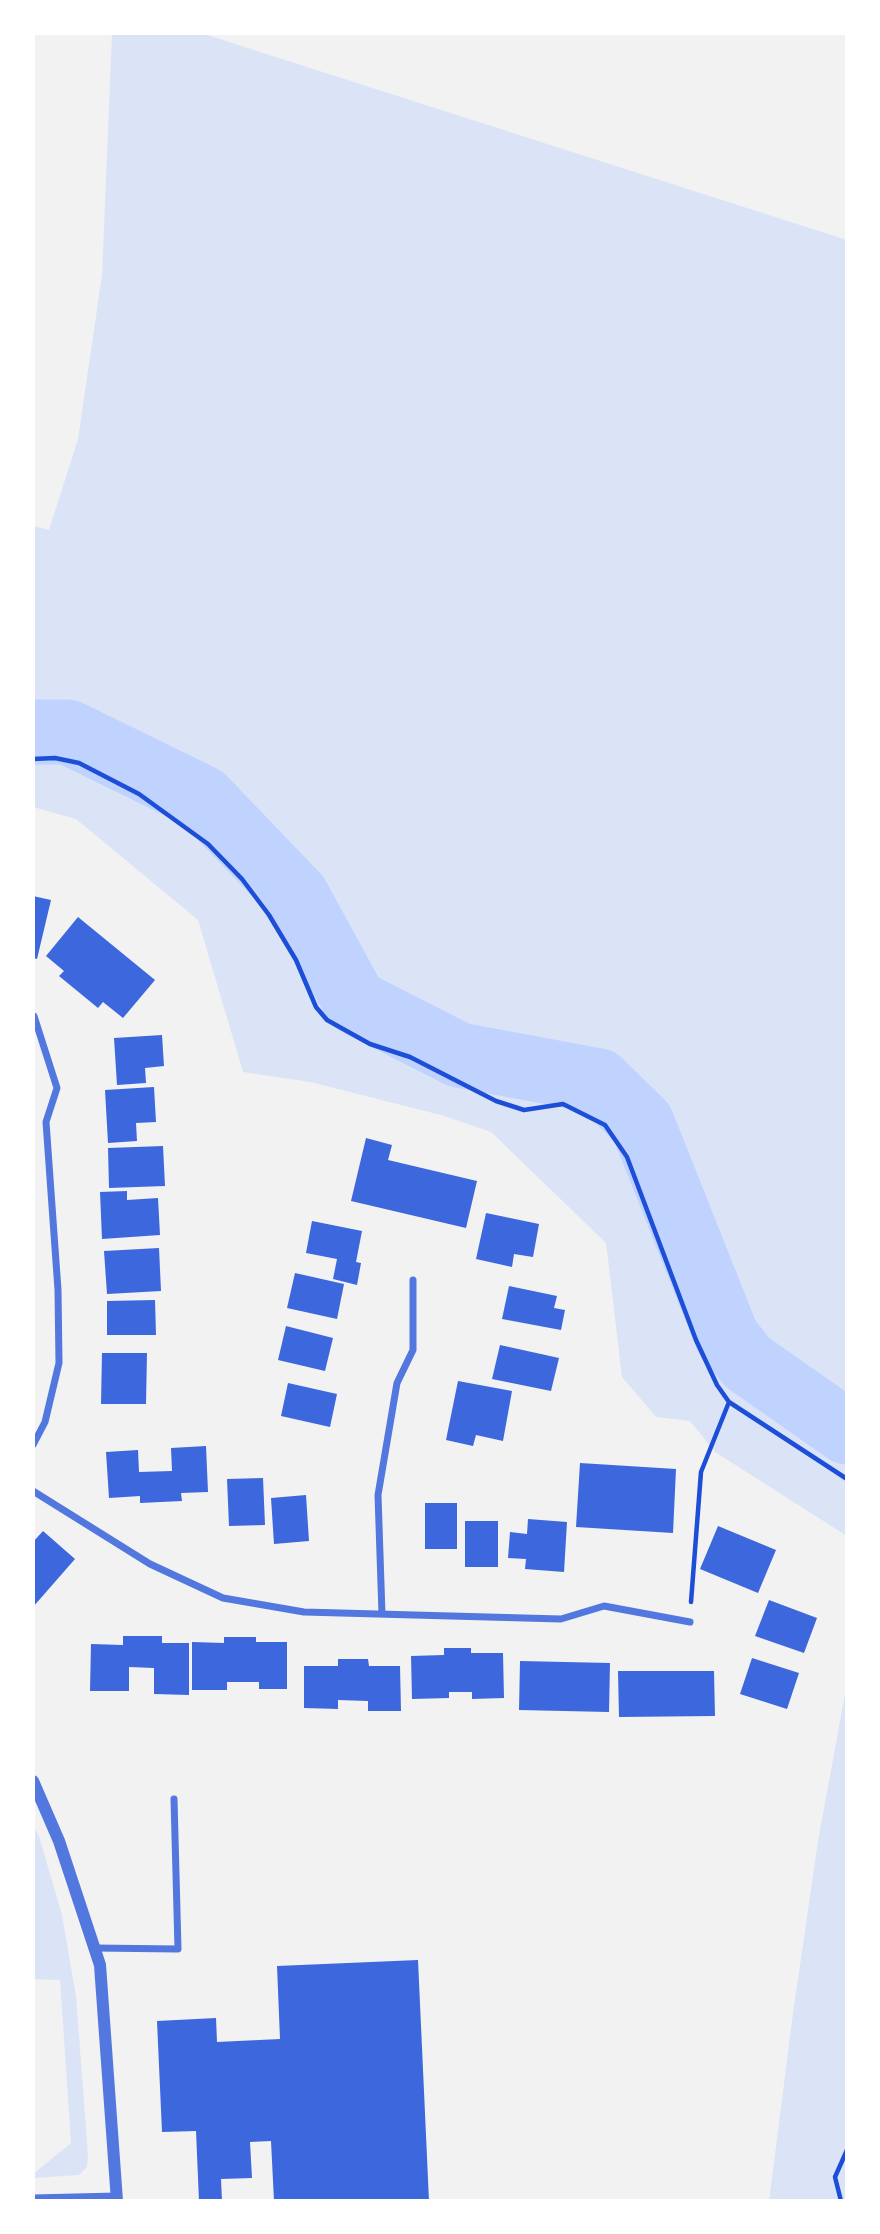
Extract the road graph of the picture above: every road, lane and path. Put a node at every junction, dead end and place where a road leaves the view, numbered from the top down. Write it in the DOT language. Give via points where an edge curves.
graph roads {
  1 [pos="33,759"];
  2 [pos="34,1016"];
  3 [pos="413,1280"];
  4 [pos="729,1402"];
  5 [pos="33,1445"];
  6 [pos="847,1479"];
  7 [pos="33,1491"];
  8 [pos="382,1614"];
  9 [pos="690,1622"];
  10 [pos="33,1781"];
  11 [pos="174,1799"];
  12 [pos="94,1948"];
  13 [pos="847,2150"];
  14 [pos="33,2198"];
  15 [pos="117,2198"];
  16 [pos="841,2201"];
  1 -- 4 [label="path" via="79,763 139,794 208,844 242,878 269,915 327,1020 496,1101 524,1110 563,1104 605,1125 627,1157 696,1340"];
  2 -- 5 [label="street" via="57,1088 46,1122 59,1363 45,1422"];
  3 -- 8 [label="street" via="413,1350 397,1383 378,1495"];
  4 -- 6 [label="path"];
  4 -- 9 [label="path" via="701,1472"];
  7 -- 8 [label="street" via="150,1564 223,1598 304,1612"];
  8 -- 9 [label="street" via="562,1619 604,1606"];
  10 -- 12 [label="street" via="59,1841"];
  11 -- 12 [label="street" via="178,1949"];
  12 -- 15 [label="street" via="100,1965"];
  13 -- 16 [label="path" via="835,2177"];
  14 -- 15 [label="street"];
}
